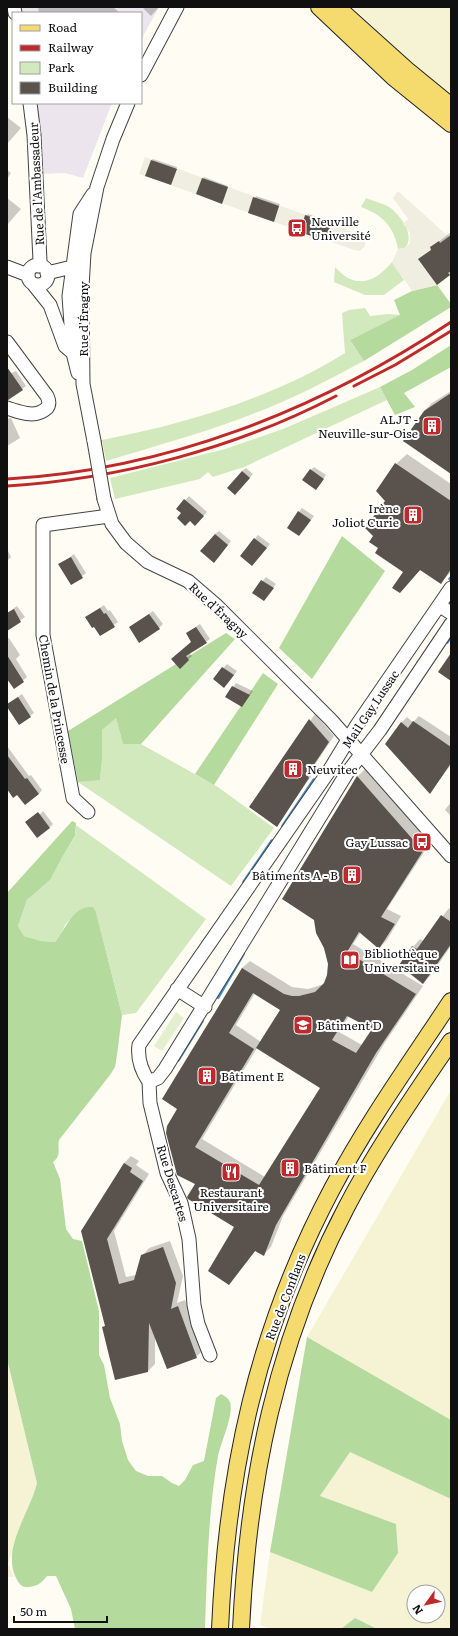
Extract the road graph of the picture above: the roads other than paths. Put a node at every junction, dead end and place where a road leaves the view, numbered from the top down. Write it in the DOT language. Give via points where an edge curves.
graph roads {
  1 [pos="177,7"];
  2 [pos="319,7"];
  3 [pos="337,7"];
  4 [pos="142,73"];
  5 [pos="30,104"];
  6 [pos="128,104"];
  7 [pos="451,106"];
  8 [pos="451,124"];
  9 [pos="98,187"];
  10 [pos="7,267"];
  11 [pos="72,267"];
  12 [pos="43,269"];
  13 [pos="31,280"];
  14 [pos="83,307"];
  15 [pos="7,342"];
  16 [pos="73,353"];
  17 [pos="83,384"];
  18 [pos="7,408"];
  19 [pos="108,516"];
  20 [pos="451,588"];
  21 [pos="440,606"];
  22 [pos="451,613"];
  23 [pos="451,624"];
  24 [pos="348,741"];
  25 [pos="361,755"];
  26 [pos="88,812"];
  27 [pos="451,856"];
  28 [pos="177,989"];
  29 [pos="451,1001"];
  30 [pos="205,1007"];
  31 [pos="451,1041"];
  32 [pos="149,1082"];
  33 [pos="210,1355"];
  34 [pos="220,1629"];
  35 [pos="242,1629"];
  1 -- 4 [label="street"];
  2 -- 8 [label="main road" via="393,77"];
  3 -- 7 [label="main road"];
  5 -- 12 [label="street, Rue de l'Ambassadeur" via="36,157 40,260"];
  6 -- 9 [label="street, Rue d'Éragny"];
  9 -- 11 [label="street, Rue d'Éragny" via="80,214"];
  9 -- 14 [label="street, Rue d'Éragny" via="84,253"];
  10 -- 13 [label="street"];
  11 -- 12 [label="street"];
  11 -- 14 [label="street" via="76,272 78,304"];
  11 -- 16 [label="street, Rue d'Éragny" via="70,320"];
  12 -- 13 [label="street" via="32,267"];
  12 -- 13 [label="street" via="47,278 44,283"];
  13 -- 16 [label="street" via="50,305 65,346"];
  14 -- 17 [label="street, Rue d'Éragny"];
  15 -- 18 [label="street" via="49,402 44,410 33,414"];
  16 -- 17 [label="street"];
  17 -- 19 [label="street, Rue d'Éragny, bridge"];
  19 -- 24 [label="street, Rue d'Éragny" via="126,543 140,556 188,581 217,606 331,720"];
  19 -- 26 [label="street, Chemin de la Princesse" via="43,525 43,635 73,798"];
  20 -- 21 [label="street, Mail Gay Lussac"];
  21 -- 22 [label="street"];
  21 -- 24 [label="street, Mail Gay Lussac"];
  23 -- 25 [label="street, Mail Gay Lussac"];
  24 -- 25 [label="street, Rue d'Éragny"];
  24 -- 28 [label="street, Mail Gay Lussac"];
  25 -- 27 [label="street, Rue d'Éragny"];
  25 -- 30 [label="street, Mail Gay Lussac" via="343,780"];
  28 -- 30 [label="street"];
  28 -- 32 [label="street, Mail Gay Lussac" via="139,1045 142,1073"];
  29 -- 34 [label="main road, Rue de Conflans" via="374,1118 332,1189 301,1252 274,1322 252,1393 236,1464 225,1542"];
  30 -- 32 [label="street, Mail Gay Lussac" via="158,1078"];
  31 -- 35 [label="main road, Rue de Conflans" via="395,1124 357,1188 325,1252 297,1320 275,1390 257,1469 245,1557"];
  32 -- 33 [label="street, Rue Descartes" via="150,1103 167,1173 181,1203 189,1239 198,1324"];
}
